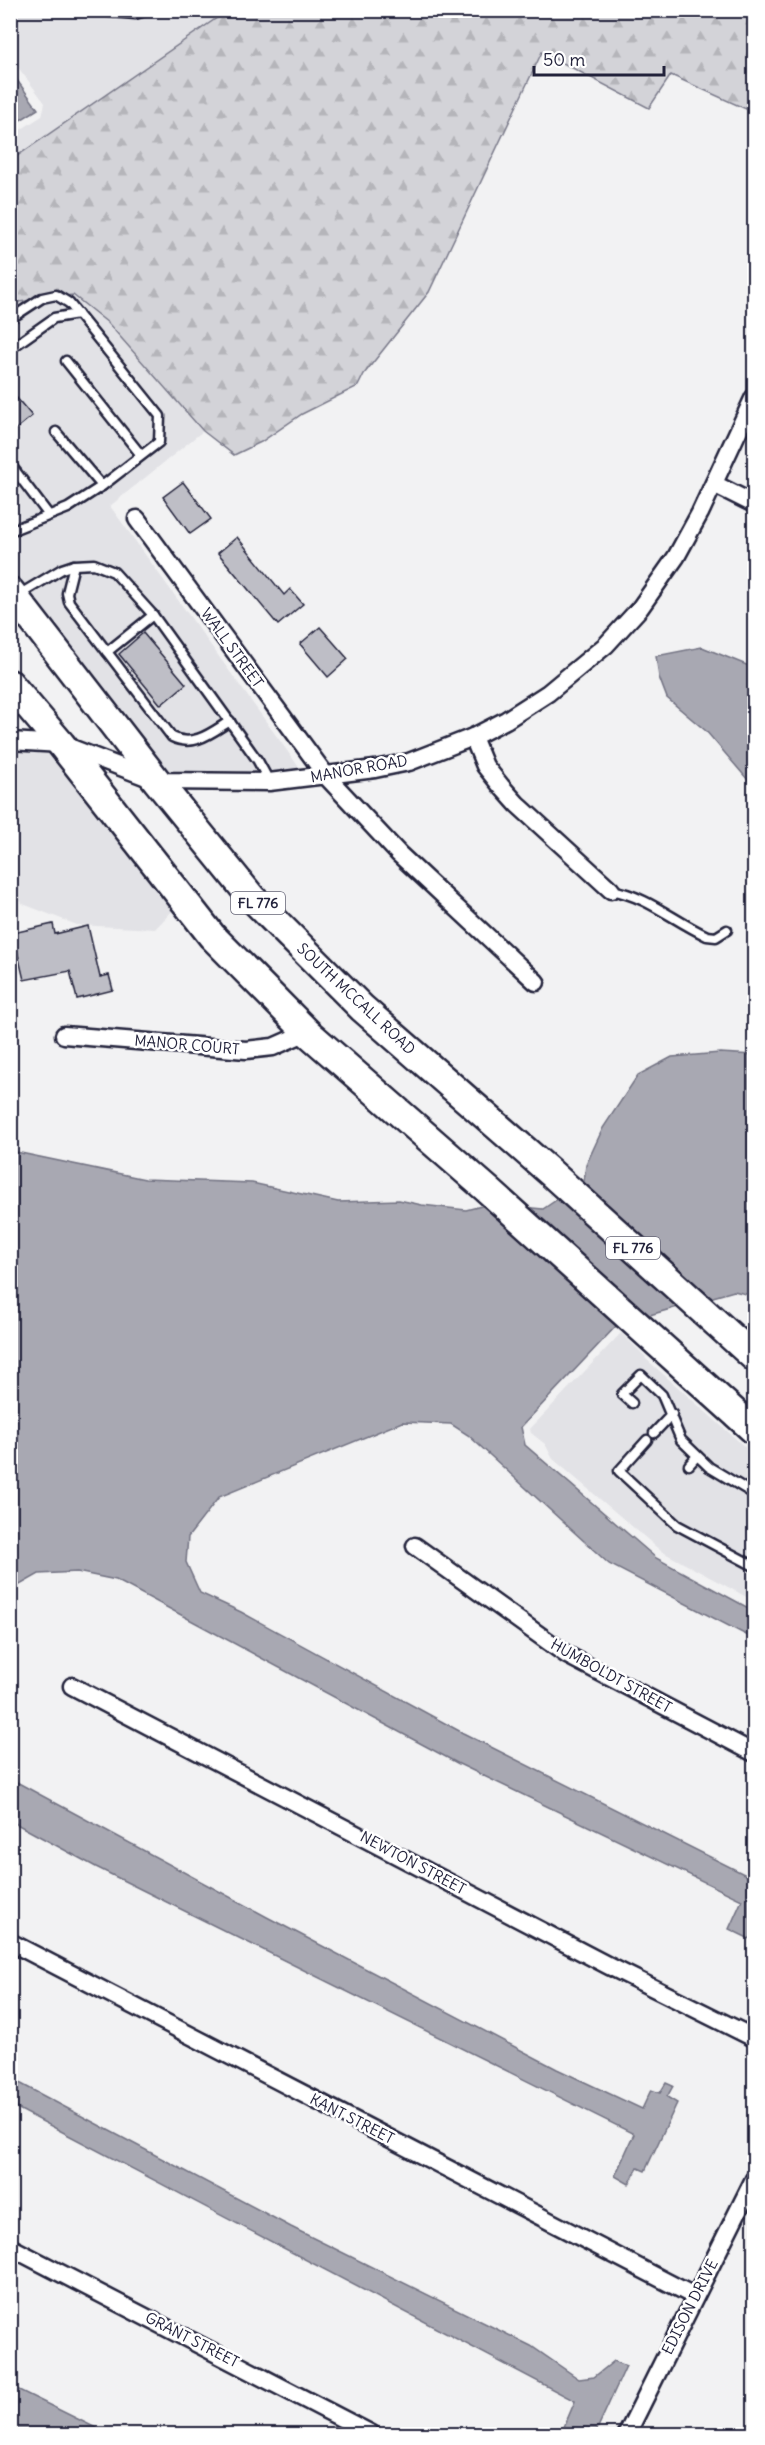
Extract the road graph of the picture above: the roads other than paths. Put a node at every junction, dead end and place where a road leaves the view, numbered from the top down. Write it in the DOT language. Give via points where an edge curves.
graph roads {
  1 [pos="89,10"];
  2 [pos="148,10"];
  3 [pos="78,314"];
  4 [pos="10,319"];
  5 [pos="10,349"];
  6 [pos="66,361"];
  7 [pos="754,397"];
  8 [pos="56,432"];
  9 [pos="141,455"];
  10 [pos="10,464"];
  11 [pos="714,484"];
  12 [pos="102,486"];
  13 [pos="754,504"];
  14 [pos="48,514"];
  15 [pos="137,519"];
  16 [pos="10,531"];
  17 [pos="74,565"];
  18 [pos="13,594"];
  19 [pos="153,615"];
  20 [pos="107,652"];
  21 [pos="10,684"];
  22 [pos="230,721"];
  23 [pos="473,737"];
  24 [pos="10,741"];
  25 [pos="61,744"];
  26 [pos="327,777"];
  27 [pos="157,781"];
  28 [pos="269,782"];
  29 [pos="611,890"];
  30 [pos="727,930"];
  31 [pos="536,982"];
  32 [pos="307,1032"];
  33 [pos="64,1035"];
  34 [pos="754,1357"];
  35 [pos="632,1403"];
  36 [pos="672,1414"];
  37 [pos="652,1421"];
  38 [pos="754,1430"];
  39 [pos="647,1440"];
  40 [pos="697,1455"];
  41 [pos="689,1465"];
  42 [pos="754,1494"];
  43 [pos="415,1546"];
  44 [pos="754,1566"];
  45 [pos="72,1686"];
  46 [pos="754,1753"];
  47 [pos="10,1942"];
  48 [pos="754,2038"];
  49 [pos="754,2179"];
  50 [pos="750,2200"];
  51 [pos="10,2247"];
  52 [pos="694,2296"];
  53 [pos="372,2434"];
  54 [pos="627,2434"];
  1 -- 2 [label="lane" via="135,14"];
  3 -- 4 [label="lane" via="56,295 42,298"];
  3 -- 5 [label="lane" via="54,318"];
  3 -- 9 [label="lane" via="160,416 159,442"];
  6 -- 9 [label="lane"];
  7 -- 11 [label="street, MANOR ROAD"];
  8 -- 12 [label="lane"];
  9 -- 12 [label="lane"];
  10 -- 14 [label="lane"];
  11 -- 13 [label="street"];
  11 -- 23 [label="street, MANOR ROAD" via="676,557 640,608 606,645 548,693"];
  12 -- 14 [label="lane" via="68,508"];
  14 -- 16 [label="lane"];
  15 -- 26 [label="street, WALL STREET"];
  17 -- 18 [label="lane"];
  17 -- 19 [label="lane" via="94,564 114,572"];
  17 -- 20 [label="lane" via="67,593 69,602"];
  18 -- 27 [label="main road, SOUTH MCCALL ROAD / FL 776"];
  19 -- 20 [label="lane"];
  19 -- 22 [label="lane"];
  20 -- 22 [label="lane" via="172,736 198,741"];
  21 -- 25 [label="main road"];
  22 -- 28 [label="lane"];
  23 -- 26 [label="street, MANOR ROAD" via="409,762"];
  23 -- 29 [label="street" via="485,766 501,786"];
  24 -- 25 [label="street, MANOR ROAD"];
  25 -- 27 [label="street, MANOR ROAD"];
  25 -- 32 [label="main road" via="212,936"];
  26 -- 28 [label="street, MANOR ROAD"];
  26 -- 31 [label="street, WALL STREET" via="399,854"];
  27 -- 28 [label="street, MANOR ROAD"];
  27 -- 34 [label="main road, SOUTH MCCALL ROAD / FL 776" via="252,898 346,993"];
  29 -- 30 [label="lane" via="651,903 707,936 716,937"];
  32 -- 33 [label="street, MANOR COURT" via="273,1047 246,1050"];
  32 -- 38 [label="main road"];
  35 -- 36 [label="lane" via="622,1394 641,1375 662,1395"];
  36 -- 37 [label="lane" via="657,1430"];
  36 -- 40 [label="lane" via="681,1440"];
  39 -- 44 [label="lane" via="619,1472 656,1500 677,1525 731,1549"];
  40 -- 41 [label="lane"];
  40 -- 42 [label="lane" via="709,1467"];
  43 -- 46 [label="street, HUMBOLDT STREET" via="567,1655"];
  45 -- 48 [label="street, NEWTON STREET"];
  47 -- 52 [label="street, KANT STREET"];
  49 -- 50 [label="street, EDISON DRIVE"];
  50 -- 52 [label="street, EDISON DRIVE"];
  51 -- 53 [label="street, GRANT STREET"];
  52 -- 54 [label="street, EDISON DRIVE"];
}
